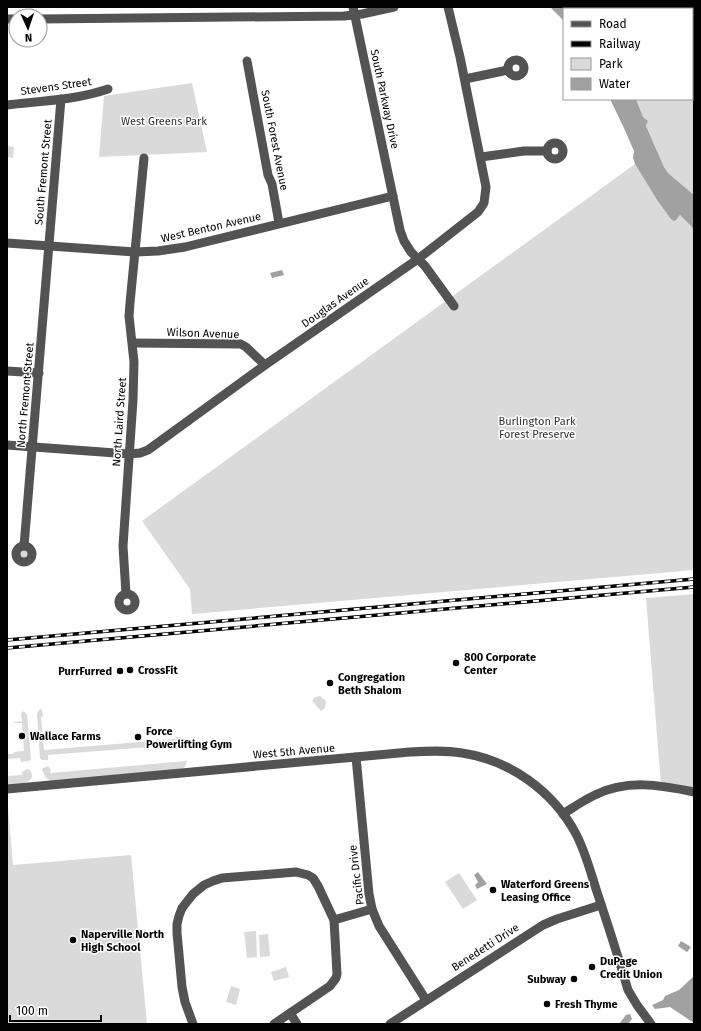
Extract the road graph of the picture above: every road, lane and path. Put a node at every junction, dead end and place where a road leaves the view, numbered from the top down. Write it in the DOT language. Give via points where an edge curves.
graph roads {
  1 [pos="394,7"];
  2 [pos="448,7"];
  3 [pos="354,11"];
  4 [pos="48,19"];
  5 [pos="247,61"];
  6 [pos="508,70"];
  7 [pos="465,79"];
  8 [pos="108,90"];
  9 [pos="61,99"];
  10 [pos="7,105"];
  11 [pos="547,151"];
  12 [pos="481,157"];
  13 [pos="144,158"];
  14 [pos="393,196"];
  15 [pos="279,223"];
  16 [pos="7,243"];
  17 [pos="49,246"];
  18 [pos="135,252"];
  19 [pos="418,259"];
  20 [pos="454,306"];
  21 [pos="133,343"];
  22 [pos="265,365"];
  23 [pos="7,371"];
  24 [pos="38,373"];
  25 [pos="7,445"];
  26 [pos="32,447"];
  27 [pos="129,454"];
  28 [pos="24,546"];
  29 [pos="126,594"];
  30 [pos="356,757"];
  31 [pos="7,789"];
  32 [pos="694,792"];
  33 [pos="563,814"];
  34 [pos="601,905"];
  35 [pos="372,909"];
  36 [pos="334,920"];
  37 [pos="426,1000"];
  38 [pos="290,1013"];
  39 [pos="192,1024"];
  40 [pos="274,1024"];
  41 [pos="297,1024"];
  42 [pos="390,1024"];
  43 [pos="651,1024"];
  1 -- 3 [label="street"];
  2 -- 7 [label="street, Douglas Avenue"];
  3 -- 4 [label="street"];
  3 -- 14 [label="street, South Parkway Drive"];
  5 -- 15 [label="street, South Forest Avenue"];
  6 -- 7 [label="street"];
  7 -- 12 [label="street, Douglas Avenue"];
  8 -- 9 [label="street, Stevens Street"];
  9 -- 10 [label="street, Stevens Street"];
  9 -- 17 [label="street, South Fremont Street"];
  11 -- 12 [label="street" via="524,151"];
  12 -- 19 [label="street, Douglas Avenue" via="486,190 481,208"];
  13 -- 18 [label="street, North Laird Street"];
  14 -- 15 [label="street, West Benton Avenue"];
  14 -- 19 [label="street, South Parkway Drive" via="404,241"];
  15 -- 18 [label="street, West Benton Avenue" via="185,247"];
  16 -- 17 [label="street, West Benton Avenue"];
  17 -- 18 [label="street, West Benton Avenue"];
  17 -- 24 [label="street, North Fremont Street"];
  18 -- 21 [label="street, North Laird Street" via="129,310"];
  19 -- 20 [label="street, South Parkway Drive"];
  19 -- 22 [label="street, Douglas Avenue"];
  21 -- 22 [label="street, Wilson Avenue" via="241,344"];
  21 -- 27 [label="street, North Laird Street"];
  22 -- 27 [label="street, Douglas Avenue" via="148,450"];
  23 -- 24 [label="street"];
  24 -- 26 [label="street, North Fremont Street"];
  25 -- 26 [label="street, Douglas Avenue"];
  26 -- 27 [label="street, Douglas Avenue"];
  26 -- 28 [label="street, North Fremont Street"];
  27 -- 29 [label="street, North Laird Street" via="123,546"];
  30 -- 31 [label="street, West 5th Avenue"];
  30 -- 33 [label="street, West 5th Avenue" via="428,751 476,756 520,774 541,790"];
  30 -- 35 [label="street, Pacific Drive"];
  32 -- 33 [label="street" via="652,784 621,786 595,795"];
  33 -- 34 [label="street, West 5th Avenue" via="577,835"];
  34 -- 37 [label="street, Benedetti Drive" via="543,925"];
  34 -- 43 [label="street, West 5th Avenue" via="628,990"];
  35 -- 36 [label="street"];
  35 -- 37 [label="street, Pacific Drive" via="383,934"];
  36 -- 38 [label="street" via="338,970 336,978 330,986"];
  36 -- 39 [label="street" via="316,882 302,873 222,878 197,890 178,916 176,933 185,1002"];
  37 -- 42 [label="street, Benedetti Drive"];
  38 -- 40 [label="street"];
  38 -- 41 [label="street"];
}
